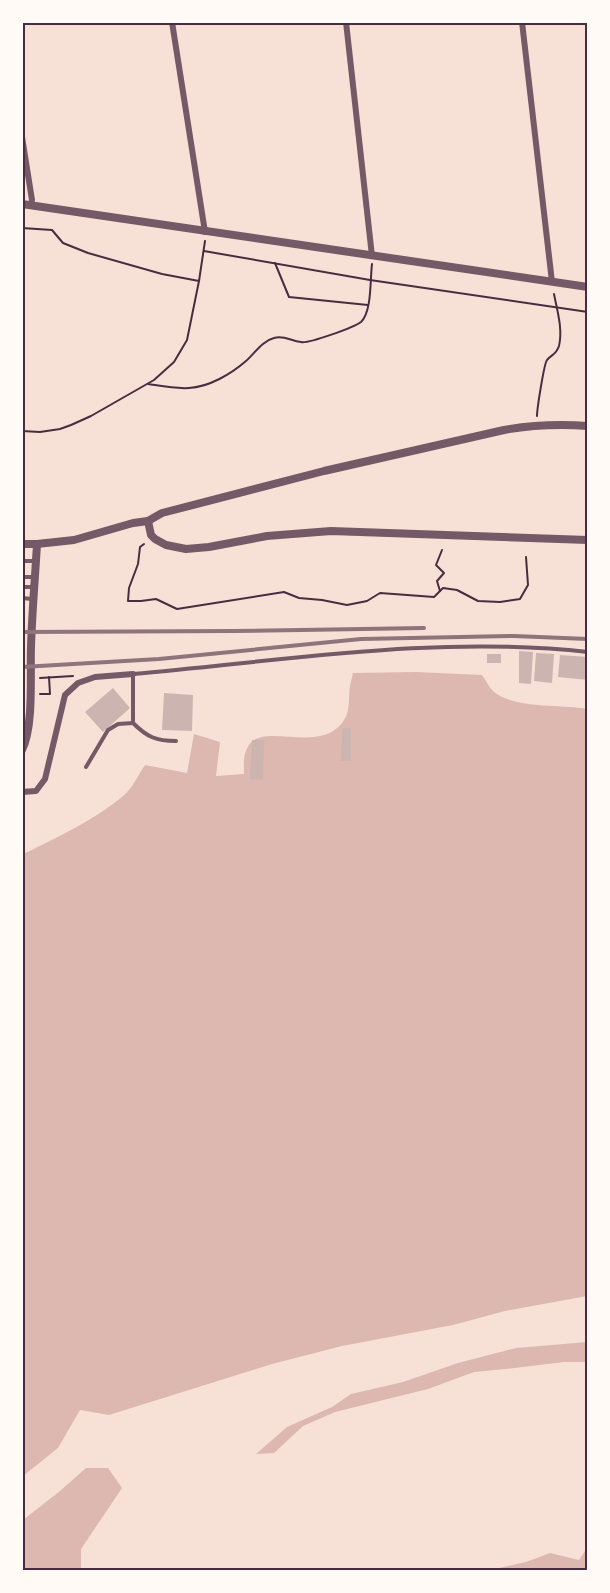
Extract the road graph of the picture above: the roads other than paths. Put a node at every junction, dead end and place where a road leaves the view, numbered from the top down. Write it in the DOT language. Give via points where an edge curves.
graph roads {
  1 [pos="172,22"];
  2 [pos="346,22"];
  3 [pos="522,22"];
  4 [pos="22,137"];
  5 [pos="27,205"];
  6 [pos="205,232"];
  7 [pos="372,256"];
  8 [pos="552,282"];
  9 [pos="588,287"];
  10 [pos="588,426"];
  11 [pos="148,521"];
  12 [pos="588,540"];
  13 [pos="22,544"];
  14 [pos="37,544"];
  15 [pos="22,561"];
  16 [pos="36,561"];
  17 [pos="22,577"];
  18 [pos="34,577"];
  19 [pos="22,587"];
  20 [pos="33,587"];
  21 [pos="22,598"];
  22 [pos="32,603"];
  23 [pos="588,652"];
  24 [pos="133,674"];
  25 [pos="133,723"];
  26 [pos="176,741"];
  27 [pos="22,750"];
  28 [pos="86,767"];
  29 [pos="22,792"];
  1 -- 6 [label="street"];
  2 -- 7 [label="street"];
  3 -- 8 [label="street"];
  4 -- 5 [label="street" via="32,200"];
  5 -- 6 [label="street"];
  6 -- 7 [label="street"];
  7 -- 8 [label="street"];
  8 -- 9 [label="street"];
  10 -- 11 [label="street" via="552,424 504,430 303,476 162,513"];
  11 -- 12 [label="street" via="154,539 186,549 323,531"];
  11 -- 14 [label="street" via="74,540"];
  13 -- 14 [label="street"];
  14 -- 16 [label="street"];
  15 -- 16 [label="lane"];
  16 -- 18 [label="street"];
  17 -- 18 [label="lane"];
  18 -- 20 [label="street"];
  19 -- 20 [label="lane"];
  20 -- 22 [label="street"];
  21 -- 22 [label="lane"];
  22 -- 27 [label="street" via="30,715"];
  23 -- 24 [label="lane" via="549,647 417,648"];
  24 -- 25 [label="lane"];
  24 -- 29 [label="street" via="95,677 78,683 64,695 45,779 36,791"];
  25 -- 26 [label="lane" via="161,741"];
  25 -- 28 [label="lane" via="118,724 108,730"];
}
